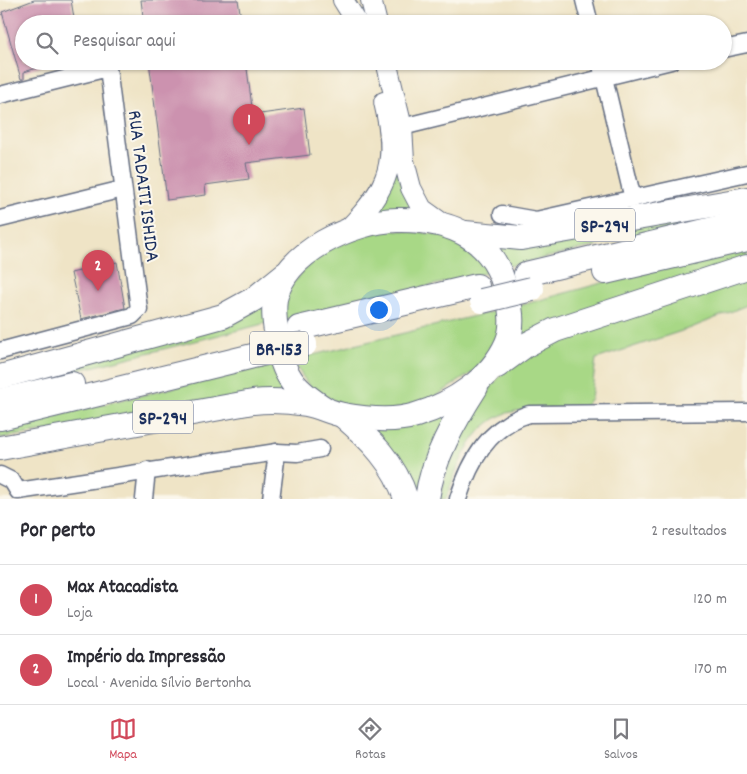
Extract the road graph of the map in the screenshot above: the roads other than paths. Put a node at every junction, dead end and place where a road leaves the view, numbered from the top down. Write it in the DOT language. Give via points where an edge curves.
graph roads {
  1 [pos="342,0"];
  2 [pos="371,0"];
  3 [pos="584,0"];
  4 [pos="352,15"];
  5 [pos="375,15"];
  6 [pos="588,15"];
  7 [pos="747,44"];
  8 [pos="732,47"];
  9 [pos="100,70"];
  10 [pos="108,70"];
  11 [pos="375,70"];
  12 [pos="388,70"];
  13 [pos="598,70"];
  14 [pos="602,70"];
  15 [pos="0,95"];
  16 [pos="402,126"];
  17 [pos="747,173"];
  18 [pos="123,189"];
  19 [pos="633,199"];
  20 [pos="747,199"];
  21 [pos="502,214"];
  22 [pos="0,219"];
  23 [pos="747,221"];
  24 [pos="348,229"];
  25 [pos="455,230"];
  26 [pos="747,239"];
  27 [pos="747,267"];
  28 [pos="290,270"];
  29 [pos="529,281"];
  30 [pos="255,347"];
  31 [pos="0,351"];
  32 [pos="485,376"];
  33 [pos="0,377"];
  34 [pos="0,401"];
  35 [pos="335,412"];
  36 [pos="747,412"];
  37 [pos="0,418"];
  38 [pos="0,448"];
  39 [pos="320,449"];
  40 [pos="277,452"];
  41 [pos="147,470"];
  42 [pos="0,474"];
  43 [pos="18,495"];
  44 [pos="144,499"];
  45 [pos="272,499"];
  46 [pos="406,499"];
  47 [pos="427,499"];
  48 [pos="458,499"];
  1 -- 4 [label="main road"];
  2 -- 5 [label="main road"];
  3 -- 6 [label="street"];
  7 -- 8 [label="street"];
  9 -- 15 [label="street, RUA TADAITI ISHIDA"];
  10 -- 18 [label="street, RUA TADAITI ISHIDA"];
  11 -- 24 [label="main road" via="387,116 390,166 377,195"];
  12 -- 16 [label="main road"];
  13 -- 16 [label="street"];
  14 -- 19 [label="street"];
  16 -- 25 [label="main road" via="404,161 411,188 422,209"];
  17 -- 19 [label="street"];
  18 -- 22 [label="street"];
  18 -- 31 [label="street, RUA TADAITI ISHIDA" via="139,309 132,316"];
  19 -- 21 [label="street" via="536,220"];
  20 -- 25 [label="highway, SP-294" via="521,238"];
  23 -- 29 [label="highway, SP-294"];
  24 -- 25 [label="highway" via="372,222 398,220"];
  24 -- 28 [label="highway" via="316,248"];
  25 -- 32 [label="highway" via="484,247 493,258 512,311 510,334"];
  26 -- 29 [label="highway, SP-294"];
  27 -- 32 [label="highway" via="540,337"];
  28 -- 33 [label="highway" via="254,300 223,316"];
  28 -- 35 [label="highway, BR-153" via="280,285 274,312 284,367 306,397"];
  29 -- 30 [label="highway, SP-294"];
  30 -- 34 [label="highway, SP-294"];
  30 -- 37 [label="highway, SP-294"];
  32 -- 35 [label="highway, BR-153" via="443,404 415,416 384,418"];
  32 -- 47 [label="highway" via="446,440"];
  35 -- 38 [label="highway, SP-294" via="283,400 252,402"];
  35 -- 46 [label="highway, BR-153" via="374,444 388,461"];
  36 -- 48 [label="street" via="529,414 501,427 482,447"];
  39 -- 40 [label="street"];
  40 -- 41 [label="street"];
  40 -- 45 [label="street"];
  41 -- 43 [label="street"];
  41 -- 44 [label="street"];
  42 -- 43 [label="street" via="12,481"];
}
